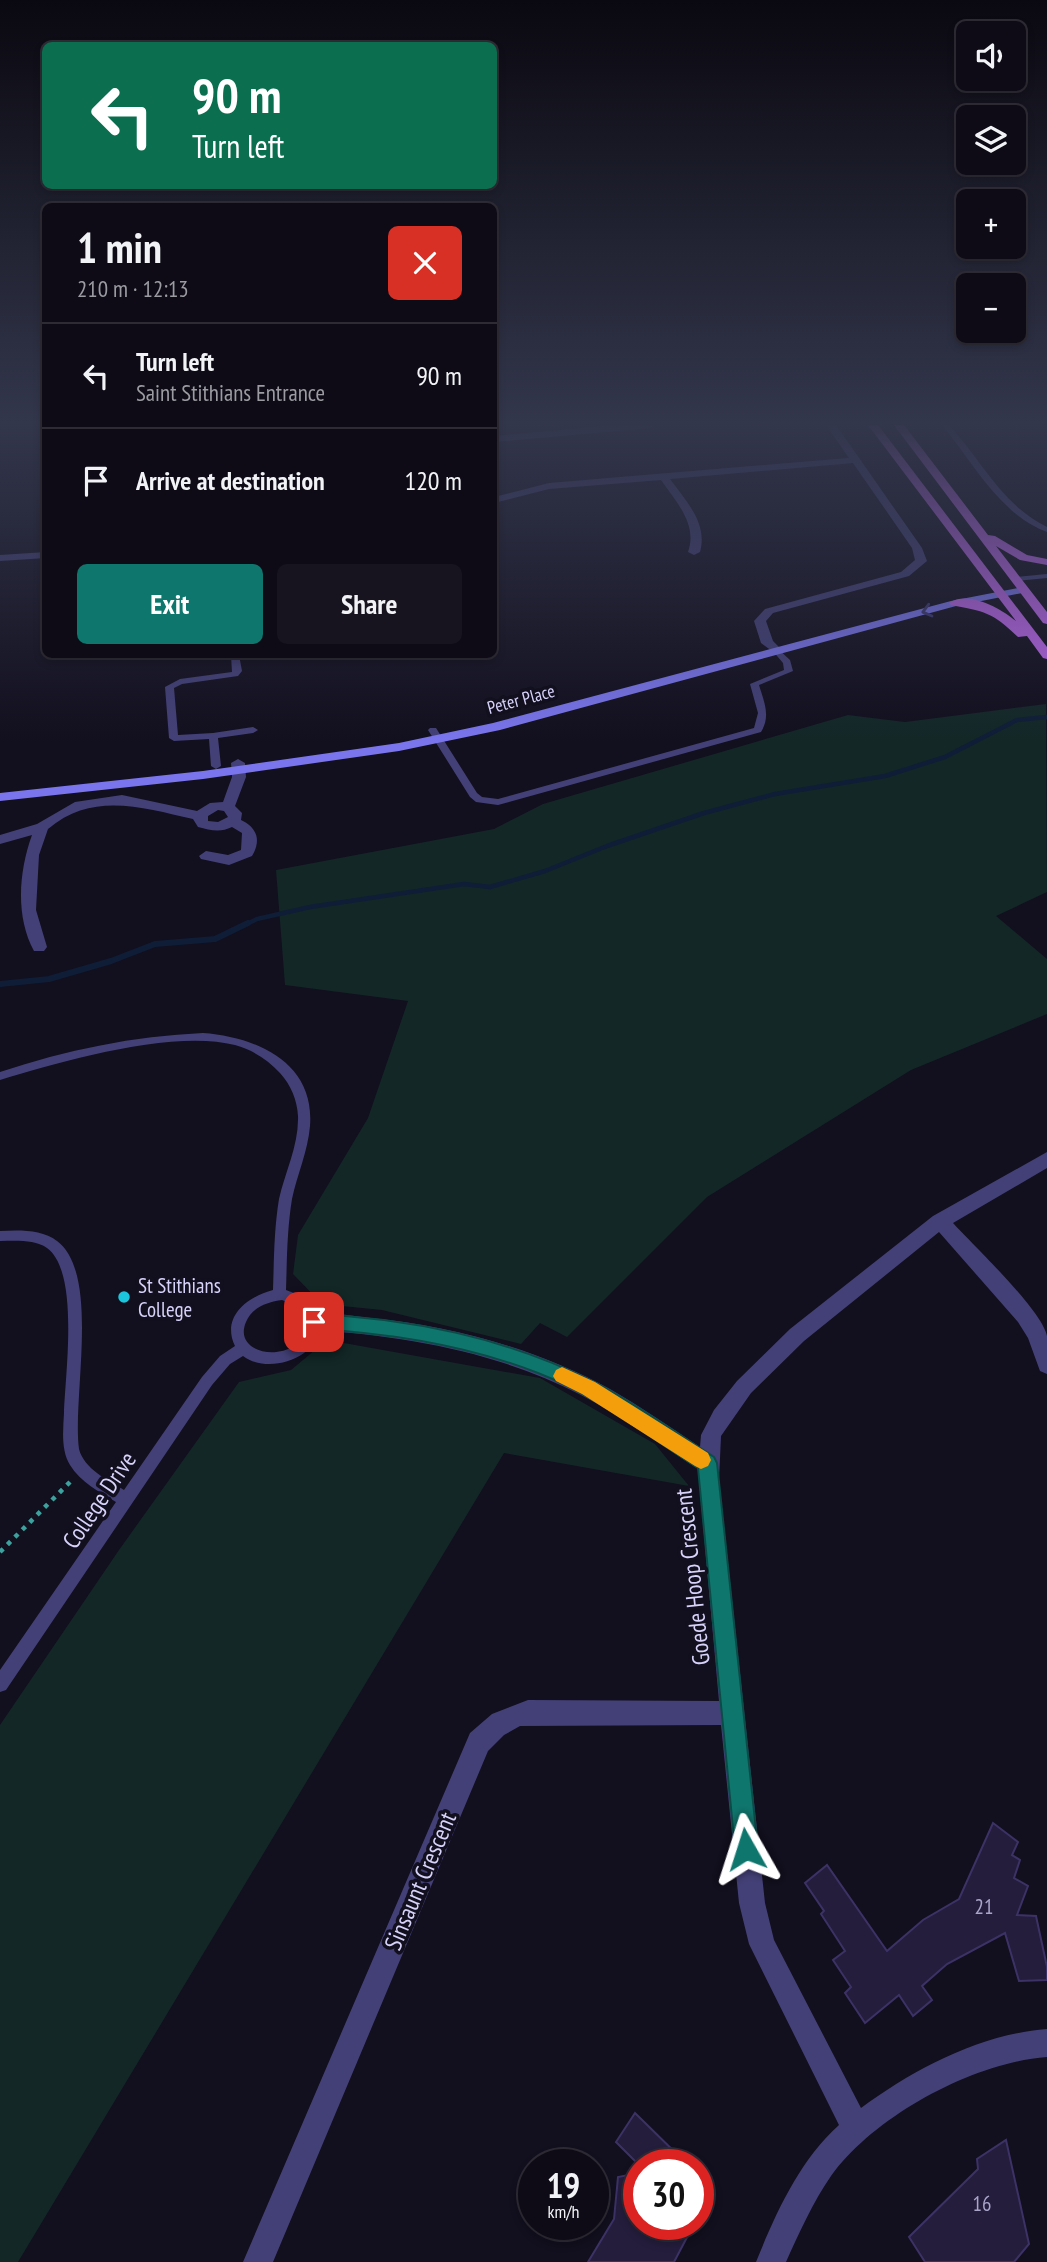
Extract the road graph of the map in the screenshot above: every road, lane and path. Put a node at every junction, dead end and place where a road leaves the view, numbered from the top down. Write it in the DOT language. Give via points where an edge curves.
graph roads {
  1 [pos="698,531"];
  2 [pos="905,531"];
  3 [pos="954,531"];
  4 [pos="980,531"];
  5 [pos="982,531"];
  6 [pos="694,552"];
  7 [pos="42,555"];
  8 [pos="0,558"];
  9 [pos="1047,562"];
  10 [pos="1043,577"];
  11 [pos="1015,579"];
  12 [pos="993,582"];
  13 [pos="1023,590"];
  14 [pos="1002,593"];
  15 [pos="955,603"];
  16 [pos="1047,620"];
  17 [pos="772,647"];
  18 [pos="1047,657"];
  19 [pos="235,658"];
  20 [pos="253,730"];
  21 [pos="435,735"];
  22 [pos="213,736"];
  23 [pos="216,766"];
  24 [pos="239,767"];
  25 [pos="0,791"];
  26 [pos="0,797"];
  27 [pos="230,814"];
  28 [pos="201,816"];
  29 [pos="42,827"];
  30 [pos="0,840"];
  31 [pos="34,849"];
  32 [pos="206,856"];
  33 [pos="39,947"];
  34 [pos="0,1076"];
  35 [pos="1047,1159"];
  36 [pos="940,1221"];
  37 [pos="0,1237"];
  38 [pos="279,1294"];
  39 [pos="314,1322"];
  40 [pos="243,1348"];
  41 [pos="1047,1365"];
  42 [pos="707,1463"];
  43 [pos="83,1469"];
  44 [pos="126,1500"];
  45 [pos="0,1552"];
  46 [pos="0,1684"];
  47 [pos="732,1713"];
  48 [pos="1047,2043"];
  49 [pos="856,2128"];
  50 [pos="258,2262"];
  51 [pos="771,2262"];
  1 -- 6 [label="street"];
  2 -- 17 [label="street" via="921,561 905,574 769,611 760,621"];
  3 -- 12 [label="main road"];
  4 -- 11 [label="main road"];
  5 -- 9 [label="main road" via="1017,555"];
  7 -- 8 [label="street"];
  10 -- 11 [label="lane, Peter Place"];
  10 -- 13 [label="lane, Peter Place"];
  11 -- 12 [label="main road, Peter Place"];
  11 -- 13 [label="main road"];
  12 -- 14 [label="main road"];
  12 -- 17 [label="main road, Peter Place"];
  13 -- 14 [label="main road, Peter Place"];
  13 -- 16 [label="main road"];
  14 -- 15 [label="main road, Peter Place"];
  14 -- 18 [label="main road"];
  15 -- 17 [label="main road, Peter Place, one-way"];
  15 -- 18 [label="main road" via="996,610"];
  17 -- 21 [label="main road, Peter Place" via="495,727"];
  17 -- 21 [label="lane" via="789,671 754,684 761,701 758,730 537,792 498,802 479,800"];
  19 -- 22 [label="lane" via="235,674 169,687 174,738"];
  20 -- 22 [label="lane"];
  21 -- 24 [label="main road, Peter Place" via="376,751"];
  22 -- 23 [label="lane"];
  23 -- 24 [label="main road, Peter Place"];
  23 -- 25 [label="main road, Peter Place"];
  24 -- 26 [label="main road, Peter Place"];
  24 -- 27 [label="street"];
  27 -- 28 [label="street" via="211,808"];
  27 -- 28 [label="street" via="220,827 201,822"];
  27 -- 32 [label="street" via="250,833 252,844 247,853 229,860"];
  28 -- 29 [label="street" via="112,799 80,805"];
  29 -- 30 [label="street"];
  29 -- 31 [label="street"];
  30 -- 31 [label="street"];
  31 -- 33 [label="street" via="29,910"];
  34 -- 38 [label="lane" via="72,1056 169,1039 226,1039 275,1059 293,1079 304,1115 282,1220"];
  35 -- 36 [label="street, Goede Hoop Crescent"];
  36 -- 41 [label="street" via="1026,1316"];
  36 -- 42 [label="street, Goede Hoop Crescent" via="797,1335 744,1387 711,1435"];
  37 -- 43 [label="lane" via="18,1235 54,1245 68,1264 74,1295 72,1452"];
  38 -- 39 [label="lane" via="304,1303"];
  38 -- 40 [label="lane" via="258,1300 240,1317 238,1339"];
  39 -- 40 [label="lane" via="307,1342 287,1357 262,1359"];
  39 -- 42 [label="street" via="364,1324 418,1334 544,1367 588,1388"];
  40 -- 44 [label="lane, College Drive" via="207,1381"];
  42 -- 47 [label="street, Goede Hoop Crescent"];
  43 -- 44 [label="lane"];
  43 -- 45 [label="path"];
  44 -- 46 [label="lane, College Drive"];
  47 -- 49 [label="street, Goede Hoop Crescent" via="752,1903 762,1944"];
  47 -- 50 [label="street, Sinsaunt Crescent" via="528,1712 512,1715 490,1729 480,1742"];
  48 -- 49 [label="street" via="1015,2046 964,2065"];
  49 -- 51 [label="street" via="822,2165"];
}
